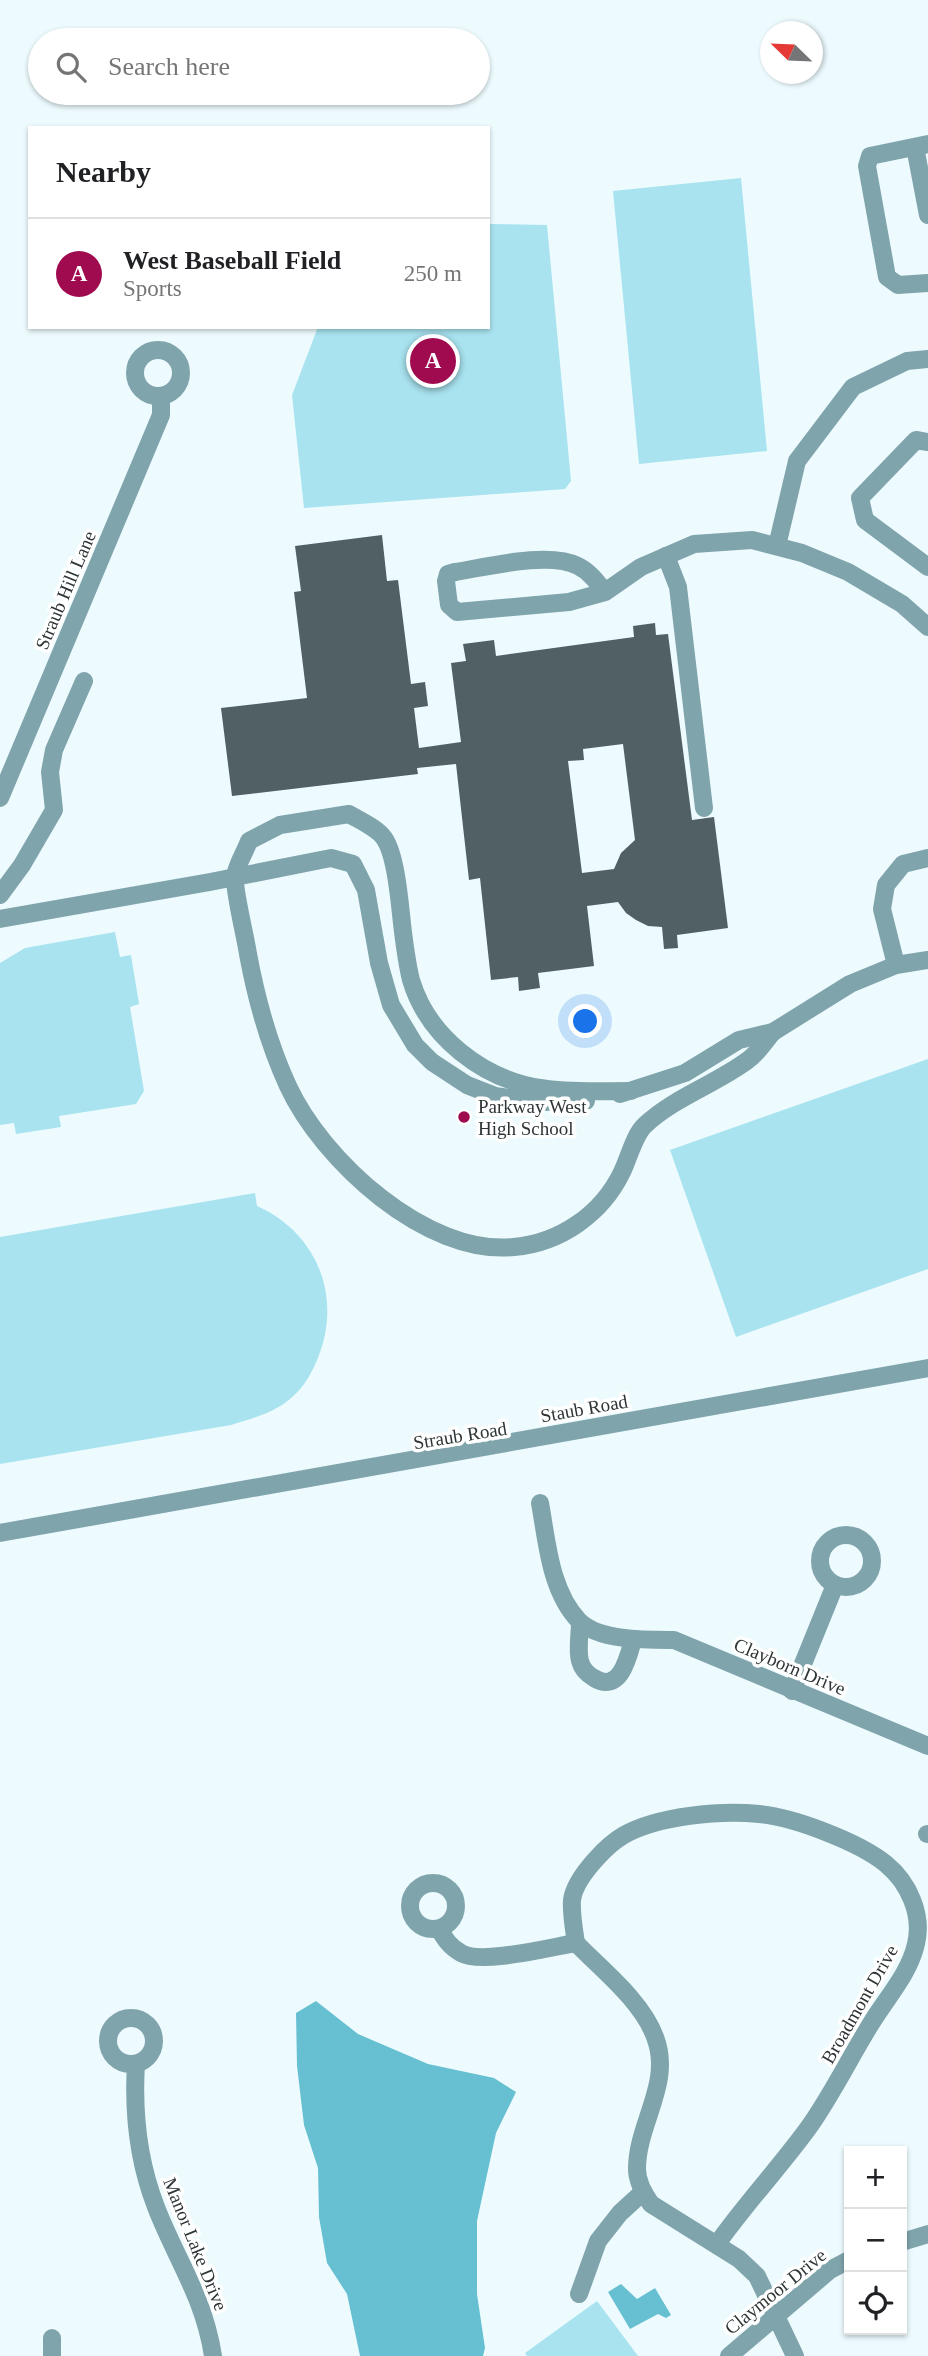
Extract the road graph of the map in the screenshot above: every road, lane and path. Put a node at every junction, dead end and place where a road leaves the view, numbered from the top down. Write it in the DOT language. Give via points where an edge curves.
graph roads {
  1 [pos="921,146"];
  2 [pos="928,215"];
  3 [pos="928,283"];
  4 [pos="928,359"];
  5 [pos="161,397"];
  6 [pos="928,442"];
  7 [pos="777,546"];
  8 [pos="666,556"];
  9 [pos="928,567"];
  10 [pos="605,592"];
  11 [pos="928,627"];
  12 [pos="84,681"];
  13 [pos="0,798"];
  14 [pos="704,808"];
  15 [pos="928,858"];
  16 [pos="234,877"];
  17 [pos="0,894"];
  18 [pos="0,919"];
  19 [pos="928,960"];
  20 [pos="896,965"];
  21 [pos="772,1032"];
  22 [pos="631,1091"];
  23 [pos="928,1368"];
  24 [pos="928,1380"];
  25 [pos="540,1503"];
  26 [pos="0,1536"];
  27 [pos="835,1585"];
  28 [pos="580,1622"];
  29 [pos="633,1640"];
  30 [pos="792,1690"];
  31 [pos="928,1746"];
  32 [pos="439,1928"];
  33 [pos="576,1942"];
  34 [pos="136,2064"];
  35 [pos="643,2192"];
  36 [pos="928,2234"];
  37 [pos="907,2240"];
  38 [pos="718,2244"];
  39 [pos="844,2263"];
  40 [pos="579,2294"];
  41 [pos="776,2315"];
  42 [pos="213,2356"];
  43 [pos="729,2356"];
  44 [pos="795,2356"];
  1 -- 2 [label="street"];
  1 -- 3 [label="street" via="870,156 867,166 887,277 898,285"];
  4 -- 7 [label="street" via="907,361 853,387 797,461"];
  5 -- 13 [label="street, Straub Hill Lane" via="161,415"];
  6 -- 9 [label="street" via="916,440 860,498 865,520"];
  7 -- 8 [label="street" via="752,540 694,544"];
  7 -- 11 [label="street" via="848,572 902,604"];
  8 -- 10 [label="street"];
  8 -- 14 [label="street" via="678,587"];
  10 -- 10 [label="street" via="569,602 457,612 449,605 446,581 448,574 455,572 556,560 576,565"];
  12 -- 17 [label="street" via="54,750 50,772 54,810"];
  15 -- 20 [label="street" via="903,864 886,885 882,909"];
  16 -- 18 [label="street"];
  16 -- 21 [label="street" via="256,996 288,1086 312,1124 344,1165 393,1207 442,1235 470,1244 513,1248 556,1237 595,1211 620,1176 643,1126 750,1058"];
  16 -- 22 [label="street" via="331,859 353,864 366,890 391,1005 415,1045 467,1085 495,1096 562,1103 597,1101"];
  16 -- 22 [label="street" via="249,841 280,825 349,814 384,837 394,866 412,981 444,1037 468,1058 520,1084 563,1091"];
  19 -- 20 [label="street"];
  20 -- 21 [label="street" via="850,985"];
  21 -- 22 [label="street" via="739,1040 685,1073"];
  23 -- 26 [label="street, Staub Road"];
  24 -- 26 [label="street, Straub Road"];
  25 -- 28 [label="street" via="553,1573"];
  27 -- 30 [label="street"];
  28 -- 29 [label="street, Clayborn Drive"];
  28 -- 29 [label="street" via="580,1662 584,1671 600,1681 610,1682 619,1676"];
  29 -- 30 [label="street, Clayborn Drive" via="674,1640"];
  30 -- 31 [label="street, Clayborn Drive"];
  32 -- 33 [label="street" via="463,1955 481,1958"];
  33 -- 35 [label="street" via="643,2013 661,2057 637,2170"];
  33 -- 38 [label="street, Broadmont Drive" via="572,1898 590,1865 625,1835 678,1819 760,1814 802,1823 885,1863 913,1899 917,1941 911,1962 827,2100"];
  34 -- 42 [label="street, Manor Lake Drive" via="134,2096 143,2166 156,2207 193,2285"];
  35 -- 38 [label="street" via="651,2204"];
  35 -- 40 [label="street" via="598,2241"];
  36 -- 37 [label="street"];
  38 -- 41 [label="street" via="757,2276"];
  39 -- 41 [label="street, Claymoor Drive"];
  41 -- 43 [label="street, Claymoor Drive"];
  41 -- 44 [label="street"];
}
